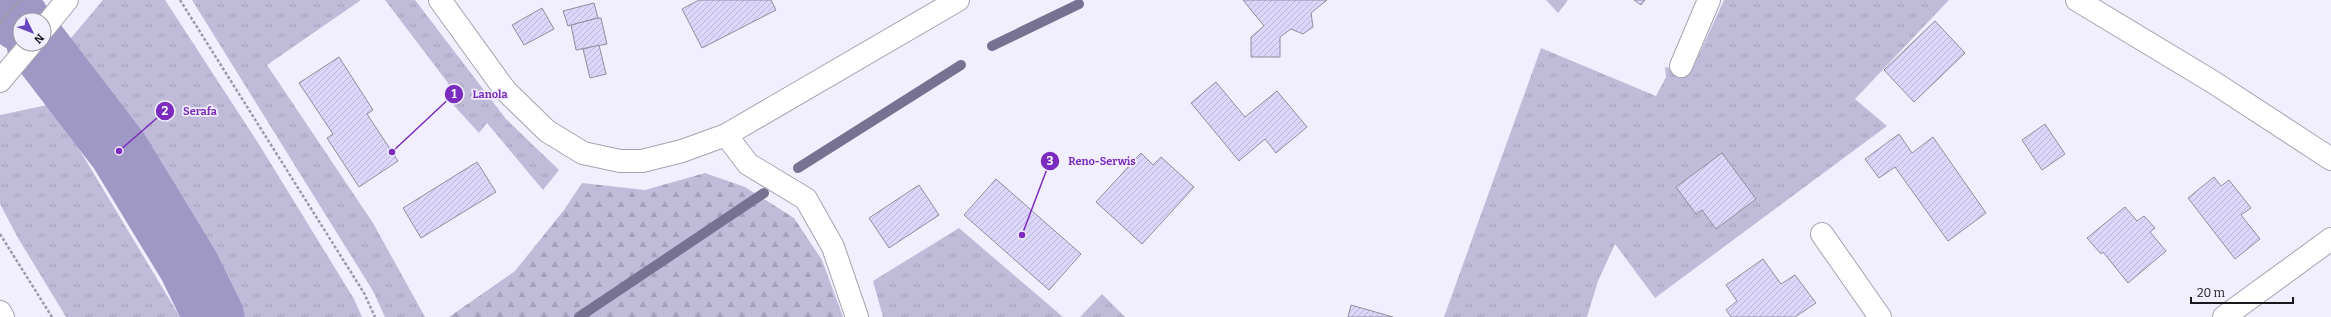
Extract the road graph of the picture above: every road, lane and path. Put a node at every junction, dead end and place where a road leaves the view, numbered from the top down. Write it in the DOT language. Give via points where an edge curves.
graph roads {
  1 [pos="20,0"];
  2 [pos="67,0"];
  3 [pos="180,0"];
  4 [pos="440,0"];
  5 [pos="958,0"];
  6 [pos="1709,0"];
  7 [pos="2077,0"];
  8 [pos="52,18"];
  9 [pos="0,23"];
  10 [pos="24,52"];
  11 [pos="1681,66"];
  12 [pos="0,81"];
  13 [pos="726,136"];
  14 [pos="2331,159"];
  15 [pos="0,234"];
  16 [pos="1822,234"];
  17 [pos="2331,239"];
  18 [pos="0,312"];
  19 [pos="3,317"];
  20 [pos="52,317"];
  21 [pos="375,317"];
  22 [pos="857,317"];
  23 [pos="1880,317"];
  24 [pos="2224,317"];
  1 -- 9 [label="path"];
  2 -- 8 [label="street"];
  3 -- 21 [label="path" via="360,286"];
  4 -- 13 [label="street" via="505,90 548,131 582,153 620,161 642,161"];
  5 -- 13 [label="street"];
  6 -- 11 [label="street"];
  7 -- 14 [label="street" via="2213,82"];
  10 -- 12 [label="street"];
  13 -- 22 [label="street" via="748,164 806,199 832,247"];
  15 -- 20 [label="path"];
  16 -- 23 [label="street"];
  17 -- 24 [label="street"];
  18 -- 19 [label="street"];
}
